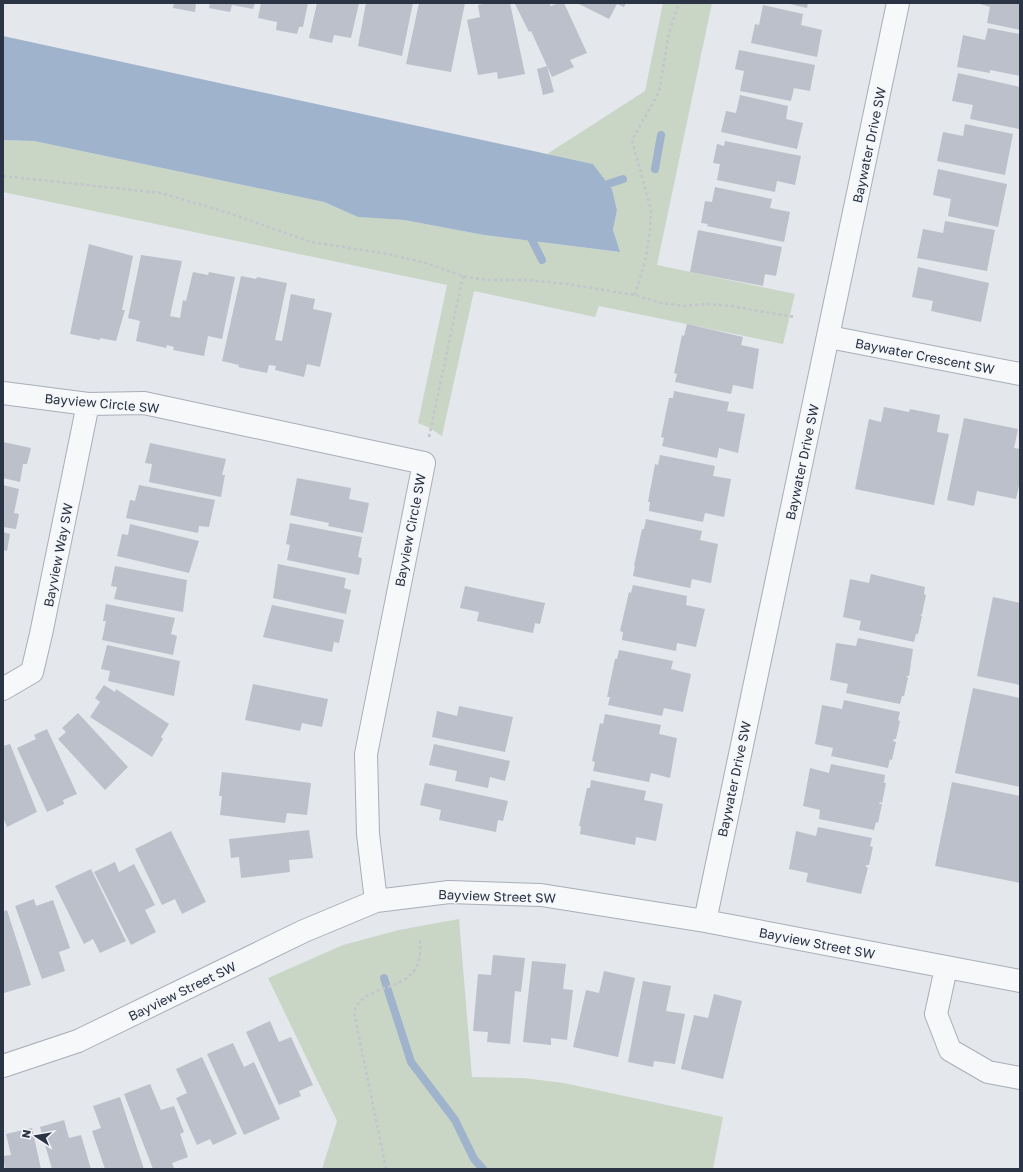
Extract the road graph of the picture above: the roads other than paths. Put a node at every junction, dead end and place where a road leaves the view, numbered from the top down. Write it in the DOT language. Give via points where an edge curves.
graph roads {
  1 [pos="898,3"];
  2 [pos="829,337"];
  3 [pos="1020,374"];
  4 [pos="3,393"];
  5 [pos="88,404"];
  6 [pos="3,689"];
  7 [pos="376,901"];
  8 [pos="705,921"];
  9 [pos="946,968"];
  10 [pos="1020,982"];
  11 [pos="3,1066"];
  12 [pos="1020,1078"];
  1 -- 2 [label="street, Baywater Drive SW"];
  2 -- 3 [label="street, Baywater Crescent SW"];
  2 -- 8 [label="street, Baywater Drive SW"];
  4 -- 5 [label="street, Bayview Circle SW"];
  5 -- 6 [label="street, Bayview Way SW" via="42,634 32,672"];
  5 -- 7 [label="street, Bayview Circle SW" via="144,403 424,463 366,754 368,834"];
  7 -- 8 [label="street, Bayview Street SW" via="449,892 542,895"];
  7 -- 11 [label="street, Bayview Street SW" via="304,931 78,1041"];
  8 -- 9 [label="street, Bayview Street SW"];
  9 -- 10 [label="street, Bayview Street SW"];
  9 -- 12 [label="street" via="936,1014 950,1050 988,1072"];
}
